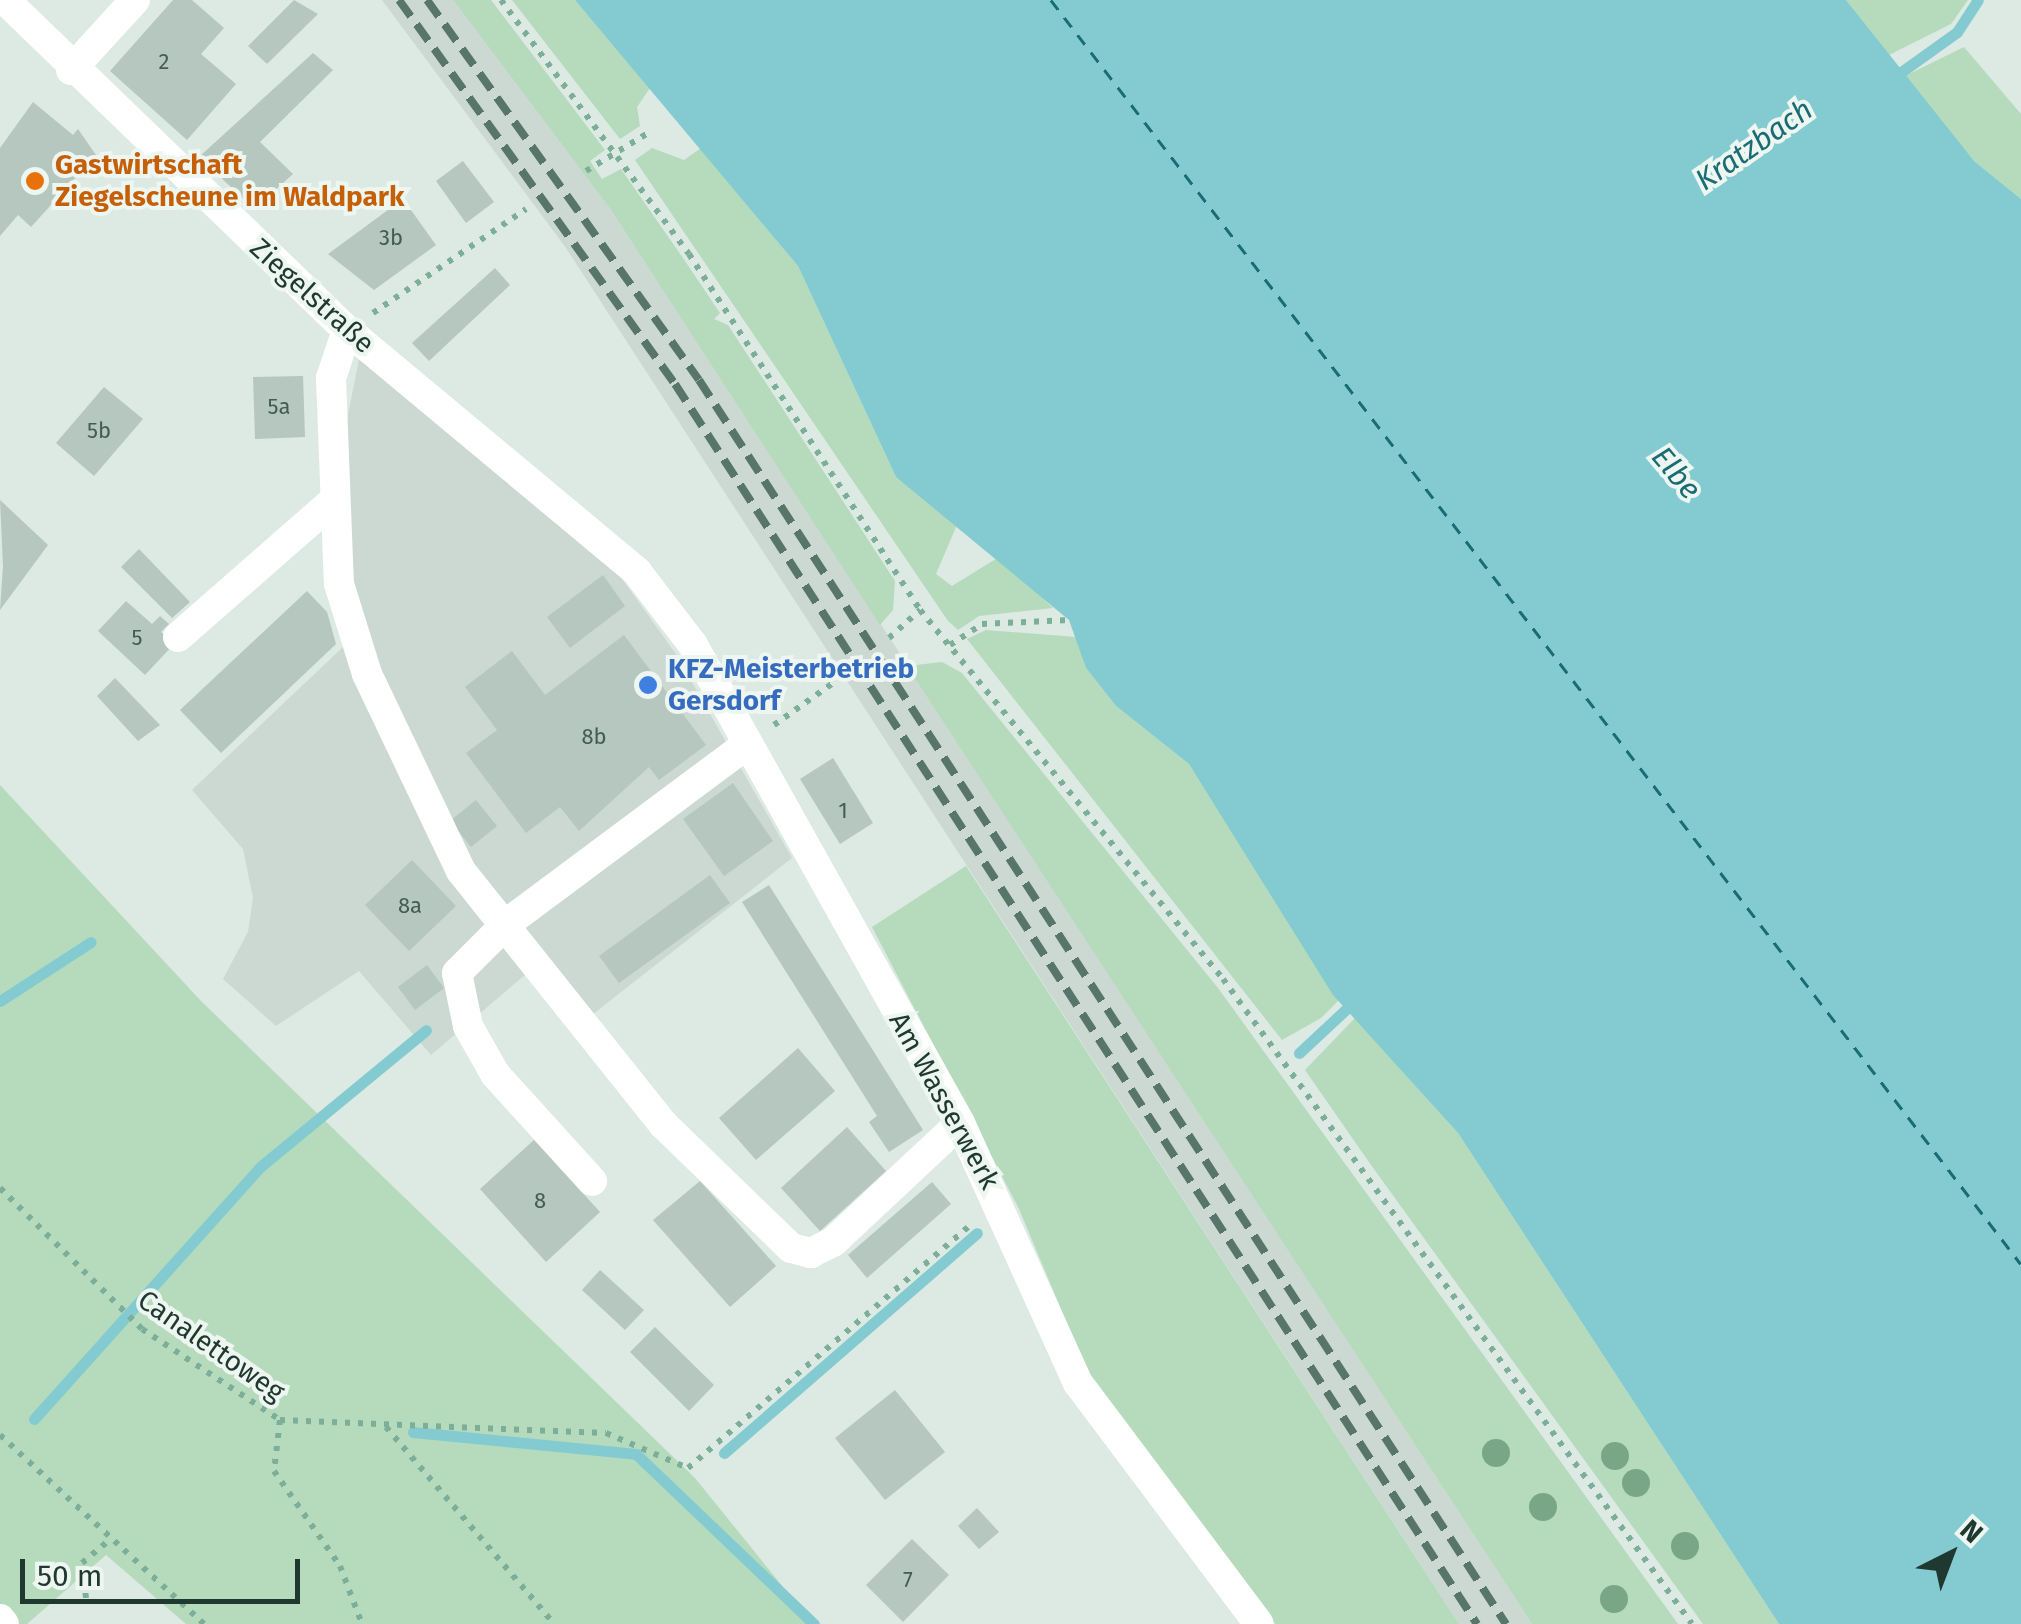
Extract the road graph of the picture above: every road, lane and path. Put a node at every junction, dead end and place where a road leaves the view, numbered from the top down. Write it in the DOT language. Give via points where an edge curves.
graph roads {
  1 [pos="5,0"];
  2 [pos="135,0"];
  3 [pos="501,0"];
  4 [pos="72,70"];
  5 [pos="648,133"];
  6 [pos="617,154"];
  7 [pos="586,171"];
  8 [pos="526,209"];
  9 [pos="346,330"];
  10 [pos="331,503"];
  11 [pos="637,572"];
  12 [pos="920,610"];
  13 [pos="1070,620"];
  14 [pos="178,637"];
  15 [pos="888,638"];
  16 [pos="950,644"];
  17 [pos="834,683"];
  18 [pos="744,746"];
  19 [pos="506,924"];
  20 [pos="960,1123"];
  21 [pos="592,1181"];
  22 [pos="0,1188"];
  23 [pos="1005,1214"];
  24 [pos="280,1420"];
  25 [pos="385,1426"];
  26 [pos="0,1435"];
  27 [pos="108,1541"];
  28 [pos="86,1598"];
  29 [pos="204,1624"];
  30 [pos="362,1624"];
  31 [pos="554,1624"];
  32 [pos="1259,1624"];
  33 [pos="1692,1624"];
  1 -- 4 [label="street, Ziegelstraße"];
  2 -- 4 [label="street"];
  3 -- 6 [label="path"];
  4 -- 9 [label="street, Ziegelstraße"];
  5 -- 6 [label="path"];
  6 -- 7 [label="path"];
  6 -- 12 [label="path"];
  8 -- 9 [label="path"];
  9 -- 10 [label="street" via="331,378"];
  9 -- 11 [label="street, Ziegelstraße"];
  10 -- 14 [label="street"];
  10 -- 19 [label="street" via="339,584 367,674 461,871"];
  11 -- 18 [label="street, Am Wasserwerk" via="693,645"];
  12 -- 15 [label="path"];
  12 -- 16 [label="path"];
  13 -- 16 [label="path" via="982,624"];
  16 -- 33 [label="path" via="1224,979"];
  17 -- 18 [label="path"];
  18 -- 19 [label="street"];
  18 -- 20 [label="street, Am Wasserwerk"];
  19 -- 20 [label="street" via="662,1124 791,1248 811,1253 833,1242"];
  19 -- 21 [label="street" via="456,973 468,1026 496,1074"];
  20 -- 23 [label="street, Am Wasserwerk"];
  22 -- 24 [label="path, Canalettoweg" via="142,1329"];
  23 -- 25 [label="path" via="974,1223 688,1468 606,1433"];
  23 -- 32 [label="street, Am Wasserwerk" via="1078,1382"];
  24 -- 25 [label="path"];
  24 -- 30 [label="path, Canalettoweg" via="274,1471 340,1566"];
  25 -- 31 [label="path"];
  26 -- 27 [label="path"];
  27 -- 28 [label="path" via="82,1562"];
  27 -- 29 [label="path"];
}
